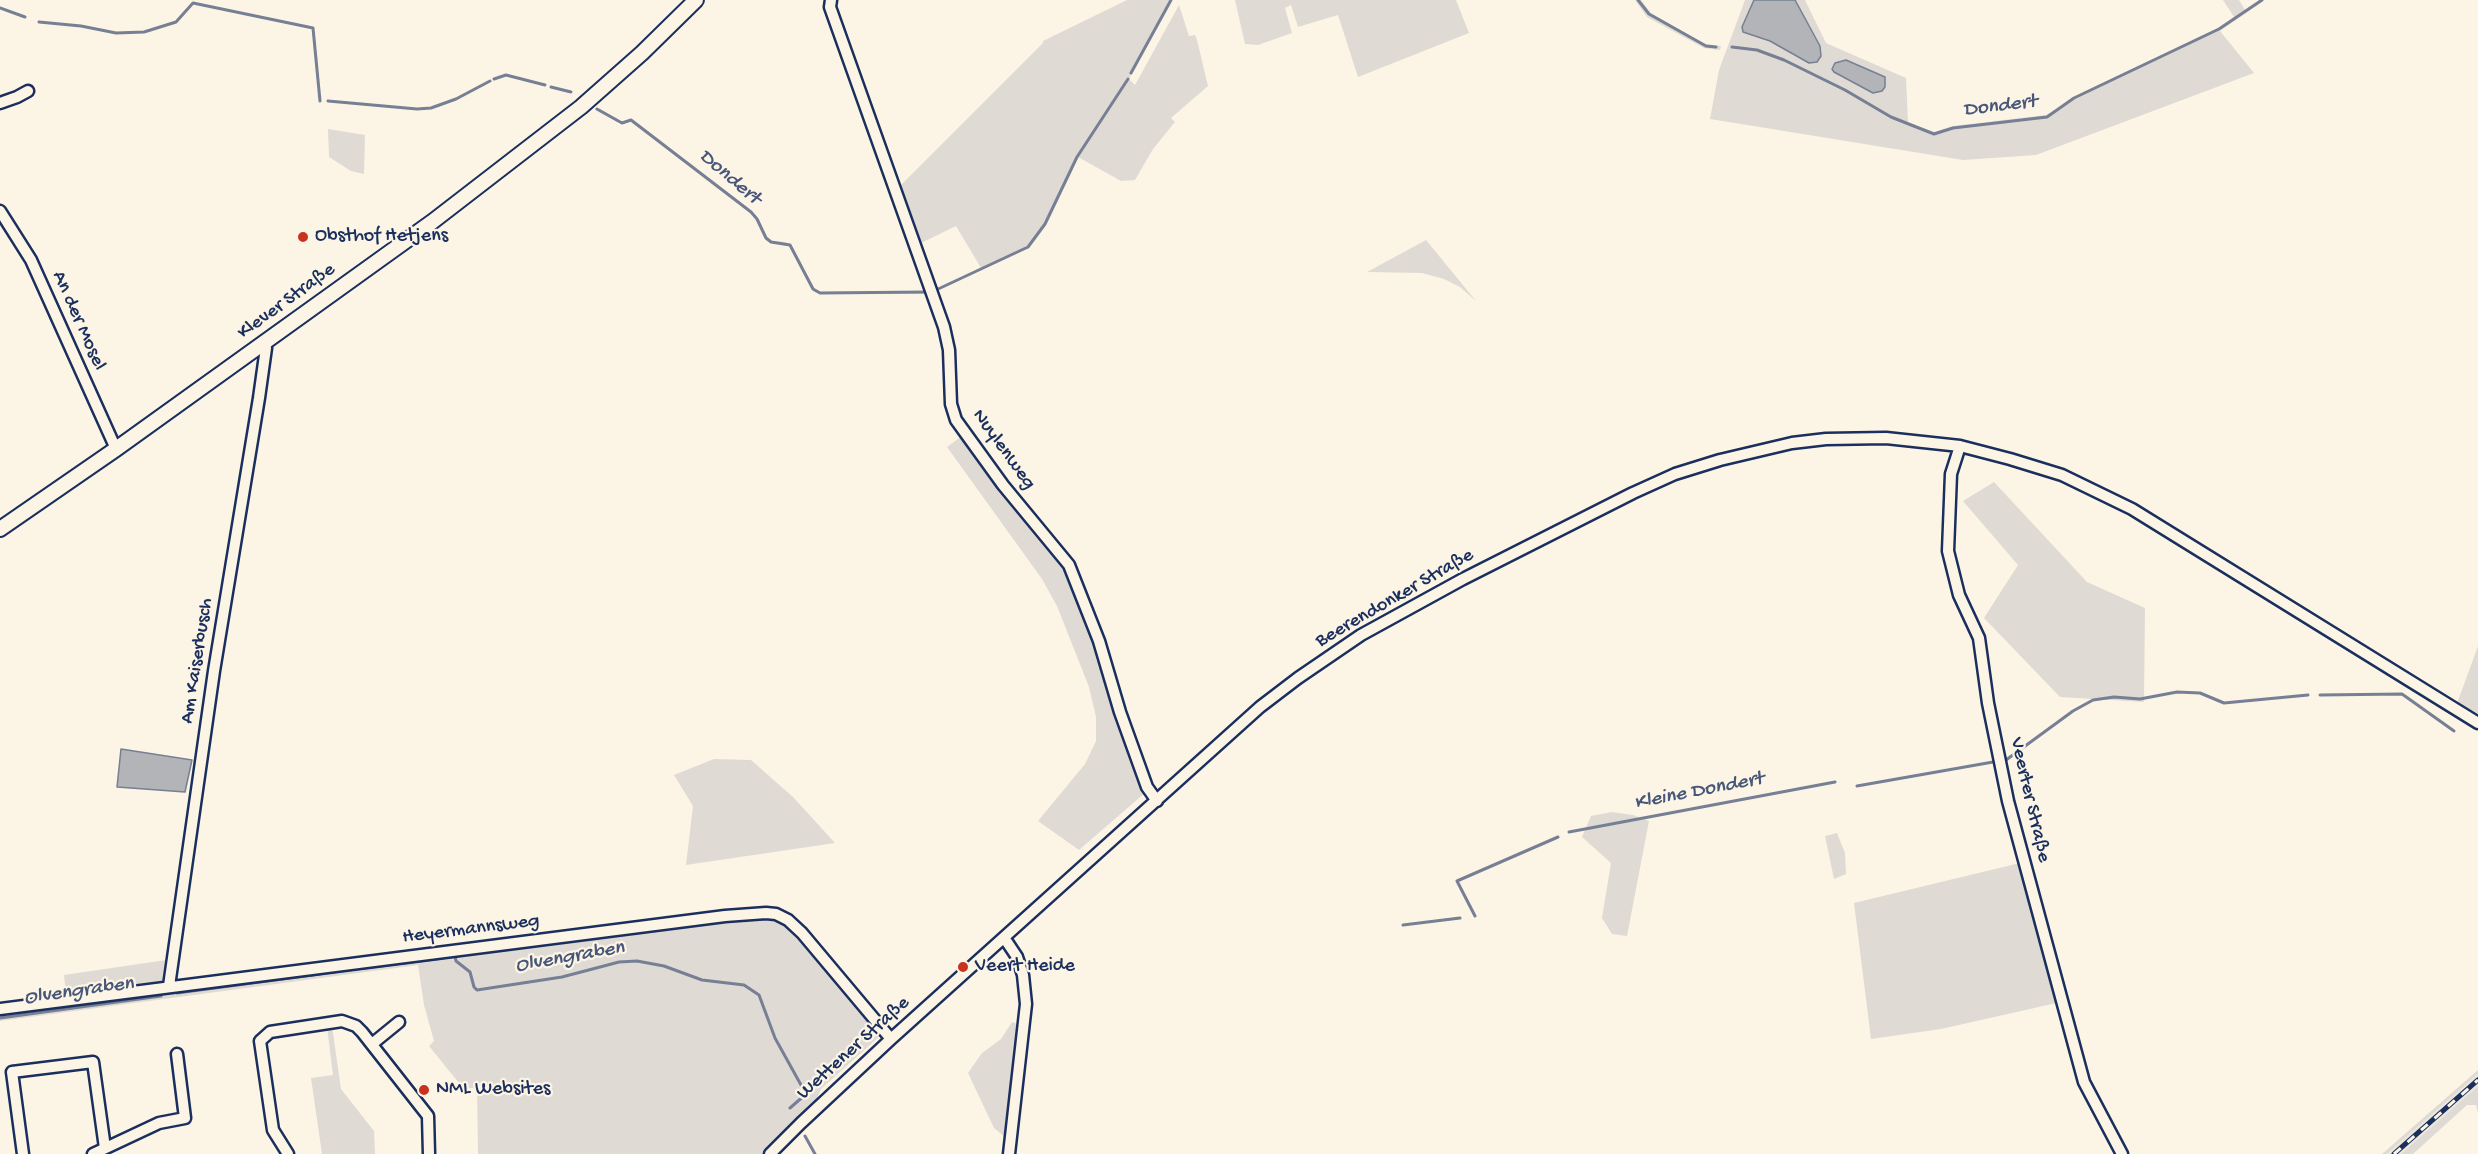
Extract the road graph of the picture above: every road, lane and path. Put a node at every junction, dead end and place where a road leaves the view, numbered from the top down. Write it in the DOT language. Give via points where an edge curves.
graph roads {
  1 [pos="696,0"];
  2 [pos="831,0"];
  3 [pos="28,91"];
  4 [pos="0,103"];
  5 [pos="0,211"];
  6 [pos="264,343"];
  7 [pos="1960,446"];
  8 [pos="116,449"];
  9 [pos="0,530"];
  10 [pos="2478,723"];
  11 [pos="1157,801"];
  12 [pos="1005,939"];
  13 [pos="964,974"];
  14 [pos="169,986"];
  15 [pos="0,1009"];
  16 [pos="399,1022"];
  17 [pos="891,1039"];
  18 [pos="372,1044"];
  19 [pos="177,1054"];
  20 [pos="105,1148"];
  21 [pos="23,1154"];
  22 [pos="93,1154"];
  23 [pos="288,1154"];
  24 [pos="429,1154"];
  25 [pos="770,1154"];
  26 [pos="1009,1154"];
  27 [pos="2122,1154"];
  1 -- 6 [label="main road, Klever Straße" via="581,107 432,222"];
  2 -- 11 [label="street, Nuylenweg" via="830,7 944,327 956,420 1069,565 1099,641 1138,764"];
  3 -- 4 [label="street"];
  5 -- 8 [label="street, An der Mosel" via="31,260"];
  6 -- 8 [label="main road, Klever Straße"];
  6 -- 14 [label="street, Am Kaiserbusch" via="261,388 214,671"];
  7 -- 10 [label="street" via="2062,475 2132,509"];
  7 -- 11 [label="street, Beerendonker Straße" via="1886,438 1826,439 1720,459 1675,474 1385,621 1340,648 1260,708"];
  7 -- 27 [label="street, Veerter Straße" via="1951,474 1948,551 1959,595 1979,638 2008,801 2084,1082"];
  8 -- 9 [label="main road, Klever Straße"];
  11 -- 12 [label="street, Beerendonker Straße"];
  12 -- 13 [label="street, Beerendonker Straße"];
  12 -- 26 [label="street" via="1023,975 1026,1004"];
  13 -- 17 [label="street, Wettener Straße"];
  14 -- 15 [label="street, Heyermannsweg"];
  14 -- 17 [label="street, Heyermannsweg" via="765,913 788,920 802,933"];
  16 -- 18 [label="street"];
  17 -- 25 [label="street, Wettener Straße"];
  18 -- 23 [label="street" via="356,1026 342,1021 264,1035 260,1041 273,1130"];
  18 -- 24 [label="street" via="428,1116"];
  19 -- 20 [label="street" via="185,1118 159,1123"];
  20 -- 21 [label="street" via="93,1062 12,1072"];
  20 -- 22 [label="street"];
}
